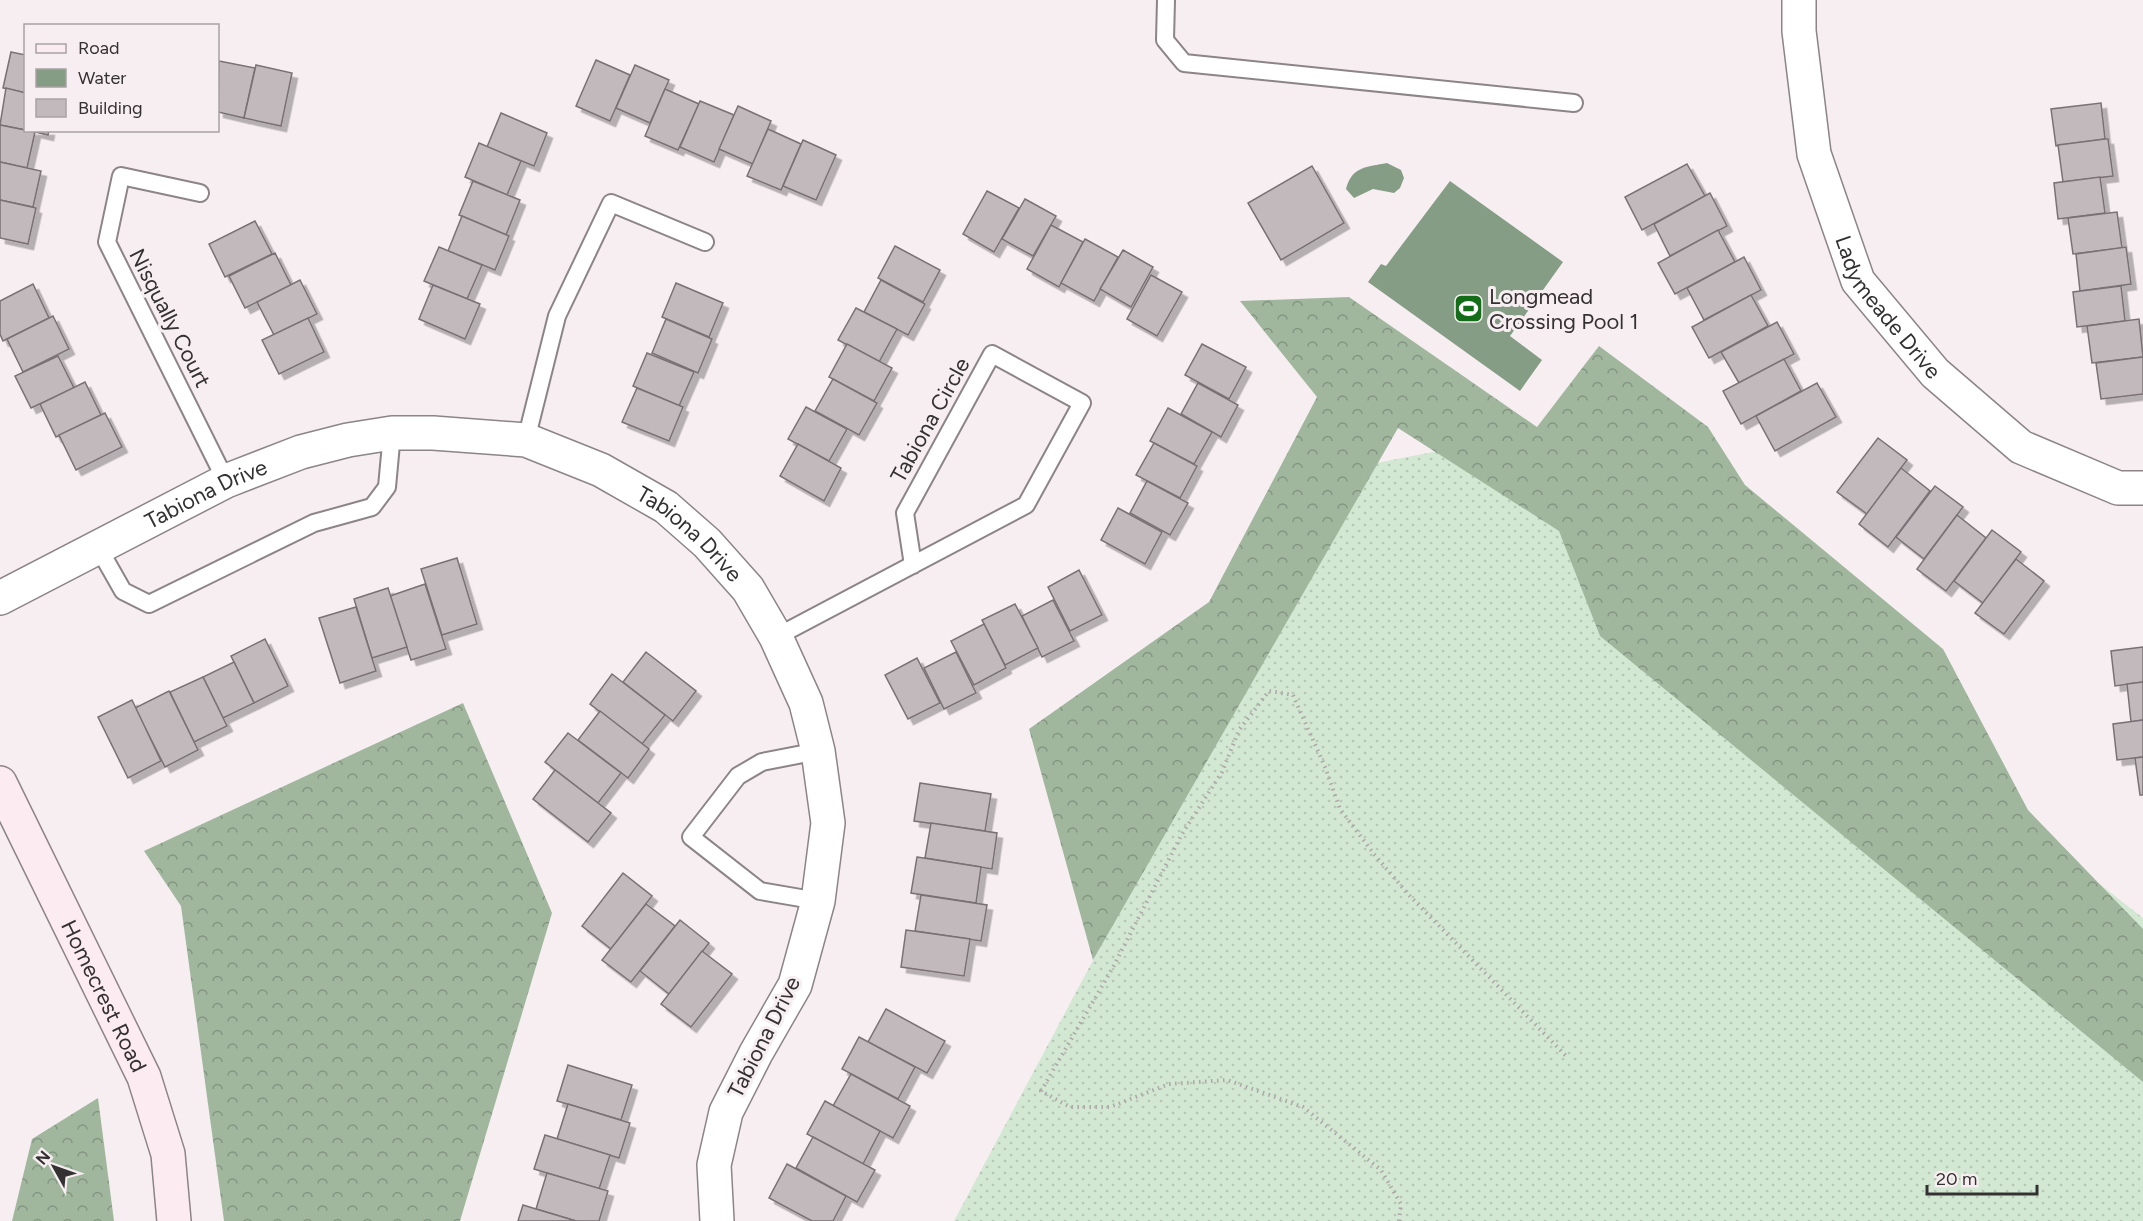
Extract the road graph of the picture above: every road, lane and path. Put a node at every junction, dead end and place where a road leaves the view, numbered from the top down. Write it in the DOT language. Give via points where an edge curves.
graph roads {
  1 [pos="1166,0"];
  2 [pos="1798,0"];
  3 [pos="1574,103"];
  4 [pos="200,193"];
  5 [pos="705,242"];
  6 [pos="392,433"];
  7 [pos="526,440"];
  8 [pos="226,481"];
  9 [pos="2143,488"];
  10 [pos="98,547"];
  11 [pos="913,565"];
  12 [pos="0,598"];
  13 [pos="776,637"];
  14 [pos="818,751"];
  15 [pos="0,783"];
  16 [pos="818,901"];
  17 [pos="1568,1058"];
  18 [pos="174,1221"];
  19 [pos="717,1221"];
  20 [pos="1399,1221"];
  1 -- 3 [label="lane" via="1165,40 1184,63"];
  2 -- 9 [label="street, Ladymeade Drive" via="1814,154 1858,281 1935,373 2021,447 2118,488"];
  4 -- 8 [label="lane, Nisqually Court" via="122,176 107,242"];
  5 -- 7 [label="lane" via="611,203 557,316"];
  6 -- 7 [label="street, Tabiona Drive"];
  6 -- 8 [label="street, Tabiona Drive" via="302,452"];
  6 -- 10 [label="lane" via="387,487 372,507 314,524 149,603 123,591"];
  7 -- 13 [label="street, Tabiona Drive" via="601,470 666,507 748,589"];
  8 -- 10 [label="street, Tabiona Drive"];
  10 -- 12 [label="street, Tabiona Drive"];
  11 -- 11 [label="lane, Tabiona Circle" via="1026,505 1082,403 992,354 905,513"];
  11 -- 13 [label="lane, Tabiona Circle"];
  13 -- 14 [label="street, Tabiona Drive" via="806,703"];
  14 -- 16 [label="street, Tabiona Drive" via="828,823"];
  14 -- 16 [label="lane" via="762,762 738,776 691,837 760,891"];
  15 -- 18 [label="street, Homecrest Road" via="144,1077 168,1154"];
  16 -- 19 [label="street, Tabiona Drive" via="795,985 726,1112 714,1165"];
  17 -- 20 [label="path" via="1374,854 1340,809 1293,695 1269,691 1239,730 1222,772 1182,834 1112,969 1041,1091 1070,1107 1110,1107 1169,1084 1227,1080 1303,1107 1381,1170 1401,1204"];
}
